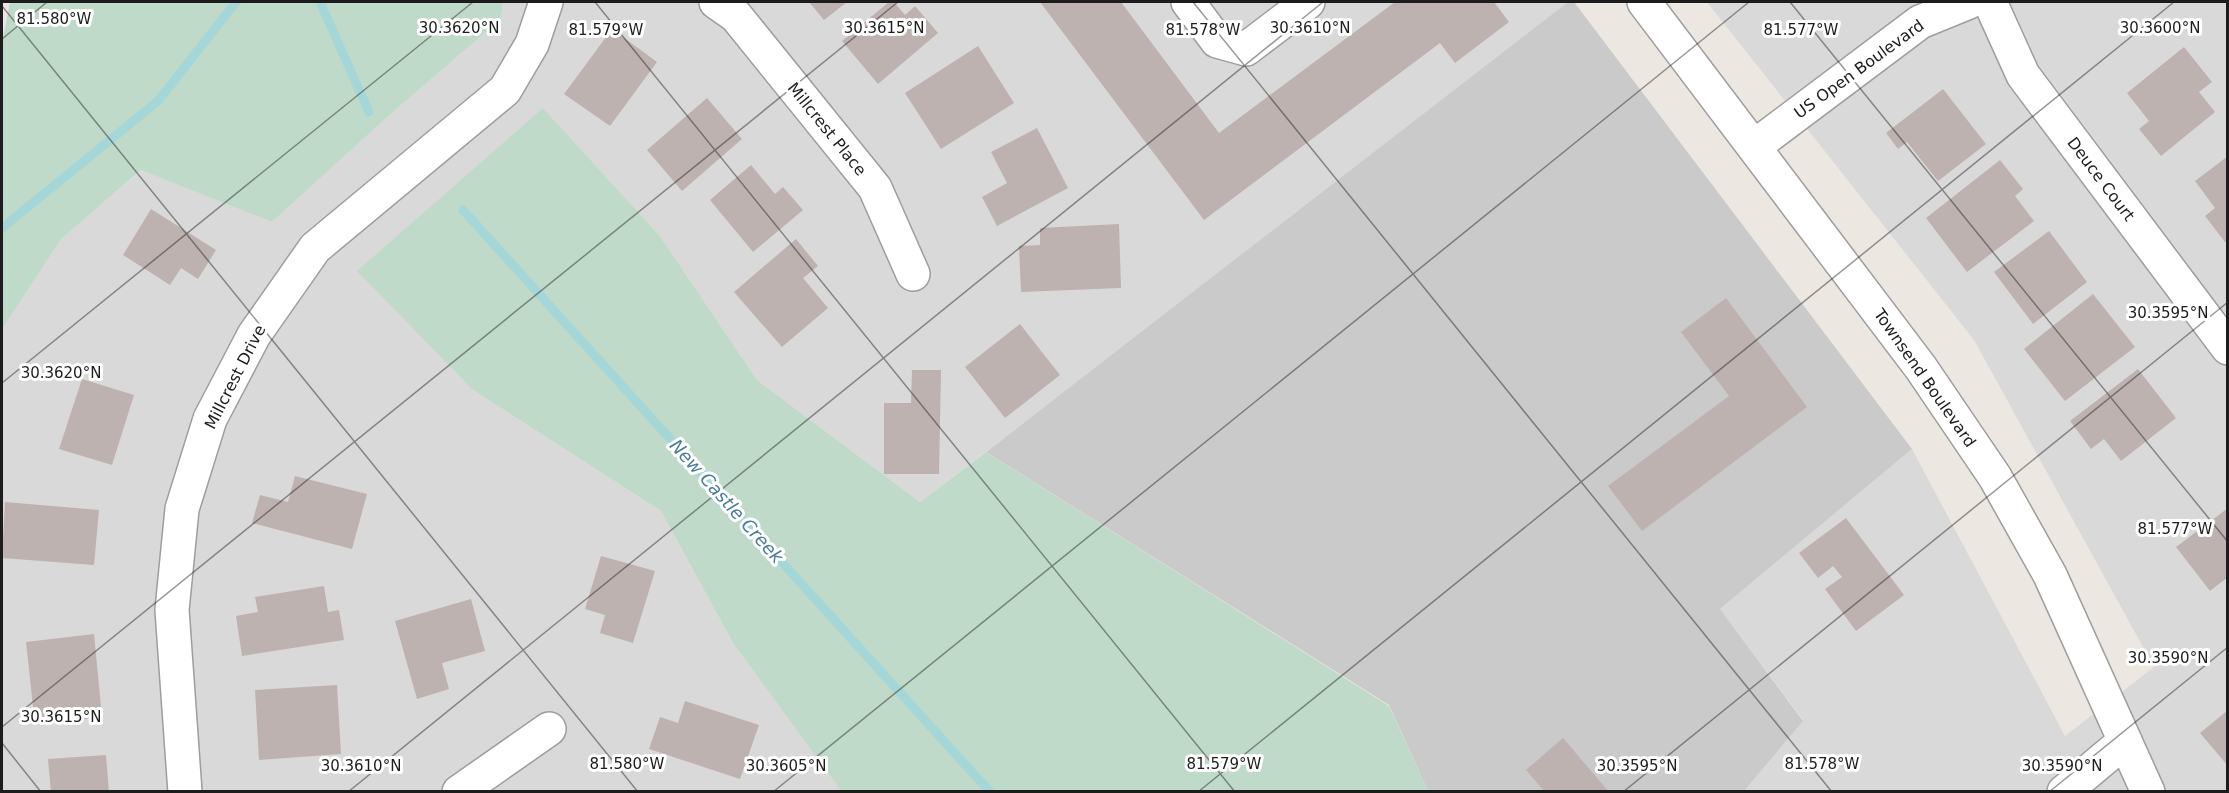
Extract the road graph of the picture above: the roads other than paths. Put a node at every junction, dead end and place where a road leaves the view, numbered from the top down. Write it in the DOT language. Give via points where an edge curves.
graph roads {
  1 [pos="546,2"];
  2 [pos="716,2"];
  3 [pos="1188,2"];
  4 [pos="1308,2"];
  5 [pos="1644,2"];
  6 [pos="1969,2"];
  7 [pos="1990,2"];
  8 [pos="1755,146"];
  9 [pos="914,274"];
  10 [pos="2228,348"];
  11 [pos="549,729"];
  12 [pos="2125,741"];
  13 [pos="185,792"];
  14 [pos="459,792"];
  15 [pos="2064,792"];
  16 [pos="2148,792"];
  1 -- 13 [label="street, Millcrest Drive" via="532,44 505,90 315,248 254,335 210,419 182,509 172,610"];
  2 -- 9 [label="street, Millcrest Place" via="735,16 875,189"];
  3 -- 4 [label="street" via="1218,41 1246,49"];
  5 -- 8 [label="street, Townsend Boulevard"];
  6 -- 8 [label="street, US Open Boulevard" via="1920,22"];
  7 -- 10 [label="street, Deuce Court" via="2023,75"];
  8 -- 12 [label="street, Townsend Boulevard" via="1921,368 1995,477 2050,575"];
  11 -- 14 [label="street"];
  12 -- 15 [label="street"];
  12 -- 16 [label="street, Townsend Boulevard"];
}
